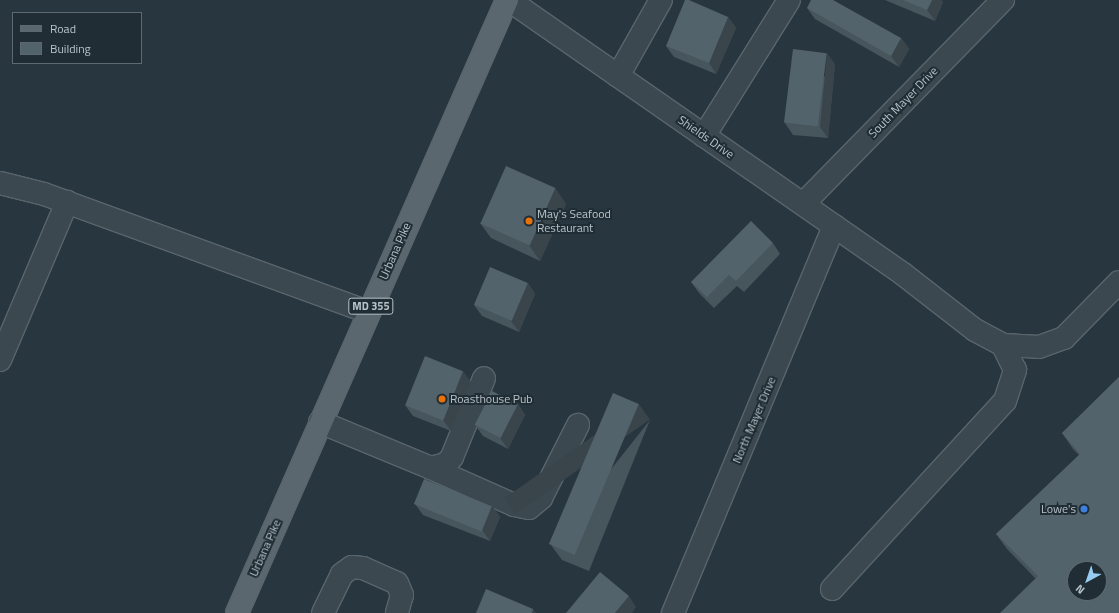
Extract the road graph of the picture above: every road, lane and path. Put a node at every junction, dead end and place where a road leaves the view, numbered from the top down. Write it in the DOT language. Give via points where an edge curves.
graph roads {
  1 [pos="508,0"];
  2 [pos="661,0"];
  3 [pos="789,0"];
  4 [pos="1003,0"];
  5 [pos="618,76"];
  6 [pos="704,136"];
  7 [pos="0,183"];
  8 [pos="67,202"];
  9 [pos="803,204"];
  10 [pos="834,226"];
  11 [pos="1119,282"];
  12 [pos="368,312"];
  13 [pos="1002,344"];
  14 [pos="0,360"];
  15 [pos="484,378"];
  16 [pos="320,422"];
  17 [pos="578,425"];
  18 [pos="431,468"];
  19 [pos="832,589"];
  20 [pos="237,613"];
  21 [pos="323,613"];
  22 [pos="397,613"];
  23 [pos="673,613"];
  1 -- 5 [label="street, Shields Drive"];
  1 -- 12 [label="main road, Urbana Pike / MD 355"];
  2 -- 5 [label="street"];
  3 -- 6 [label="street"];
  4 -- 9 [label="street, South Mayer Drive"];
  5 -- 6 [label="street, Shields Drive"];
  6 -- 9 [label="street, Shields Drive"];
  7 -- 8 [label="street"];
  8 -- 12 [label="street"];
  8 -- 14 [label="street"];
  9 -- 10 [label="street, Shields Drive"];
  10 -- 13 [label="street, Shields Drive" via="903,274 975,330"];
  10 -- 23 [label="street, North Mayer Drive"];
  11 -- 13 [label="street" via="1064,338 1039,347"];
  12 -- 16 [label="main road, Urbana Pike / MD 355"];
  13 -- 19 [label="street" via="1014,370 1005,400"];
  15 -- 18 [label="street" via="452,457 446,464"];
  16 -- 18 [label="street"];
  16 -- 20 [label="main road, Urbana Pike / MD 355"];
  17 -- 18 [label="street" via="541,498 529,508 514,505"];
  21 -- 22 [label="street" via="342,574 352,567 363,568 397,583 402,595"];
}
